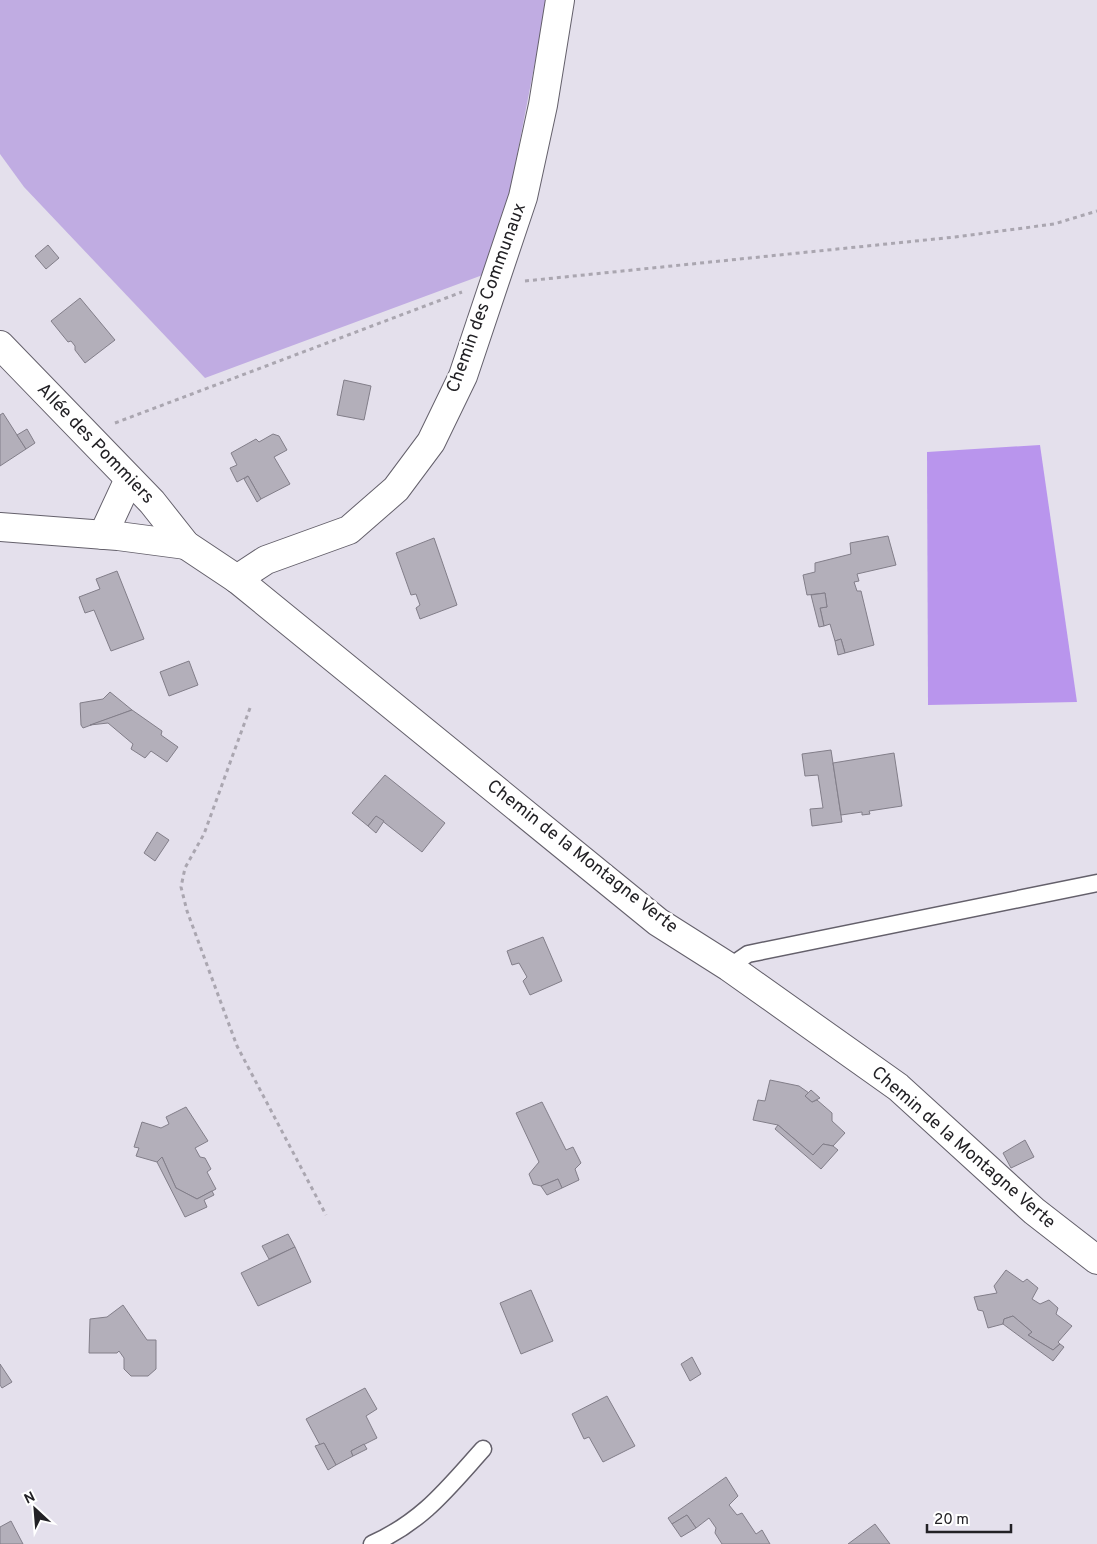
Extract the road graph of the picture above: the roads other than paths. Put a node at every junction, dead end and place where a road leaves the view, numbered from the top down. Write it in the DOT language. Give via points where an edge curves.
graph roads {
  1 [pos="560,0"];
  2 [pos="0,345"];
  3 [pos="129,479"];
  4 [pos="0,527"];
  5 [pos="103,535"];
  6 [pos="186,545"];
  7 [pos="237,579"];
  8 [pos="1097,883"];
  9 [pos="729,967"];
  10 [pos="1097,1260"];
  11 [pos="483,1449"];
  12 [pos="372,1544"];
  1 -- 7 [label="street, Chemin des Communaux" via="543,105 523,197 463,376 431,442 396,489 349,530 266,560"];
  2 -- 3 [label="street, Allée des Pommiers"];
  3 -- 5 [label="street"];
  3 -- 6 [label="street, Allée des Pommiers"];
  4 -- 5 [label="street"];
  5 -- 6 [label="street"];
  6 -- 7 [label="street, Chemin de la Montagne Verte"];
  7 -- 9 [label="street, Chemin de la Montagne Verte" via="658,922"];
  8 -- 9 [label="lane" via="748,954"];
  9 -- 10 [label="street, Chemin de la Montagne Verte" via="898,1087 1034,1211"];
  11 -- 12 [label="lane" via="427,1511 397,1533"];
}
